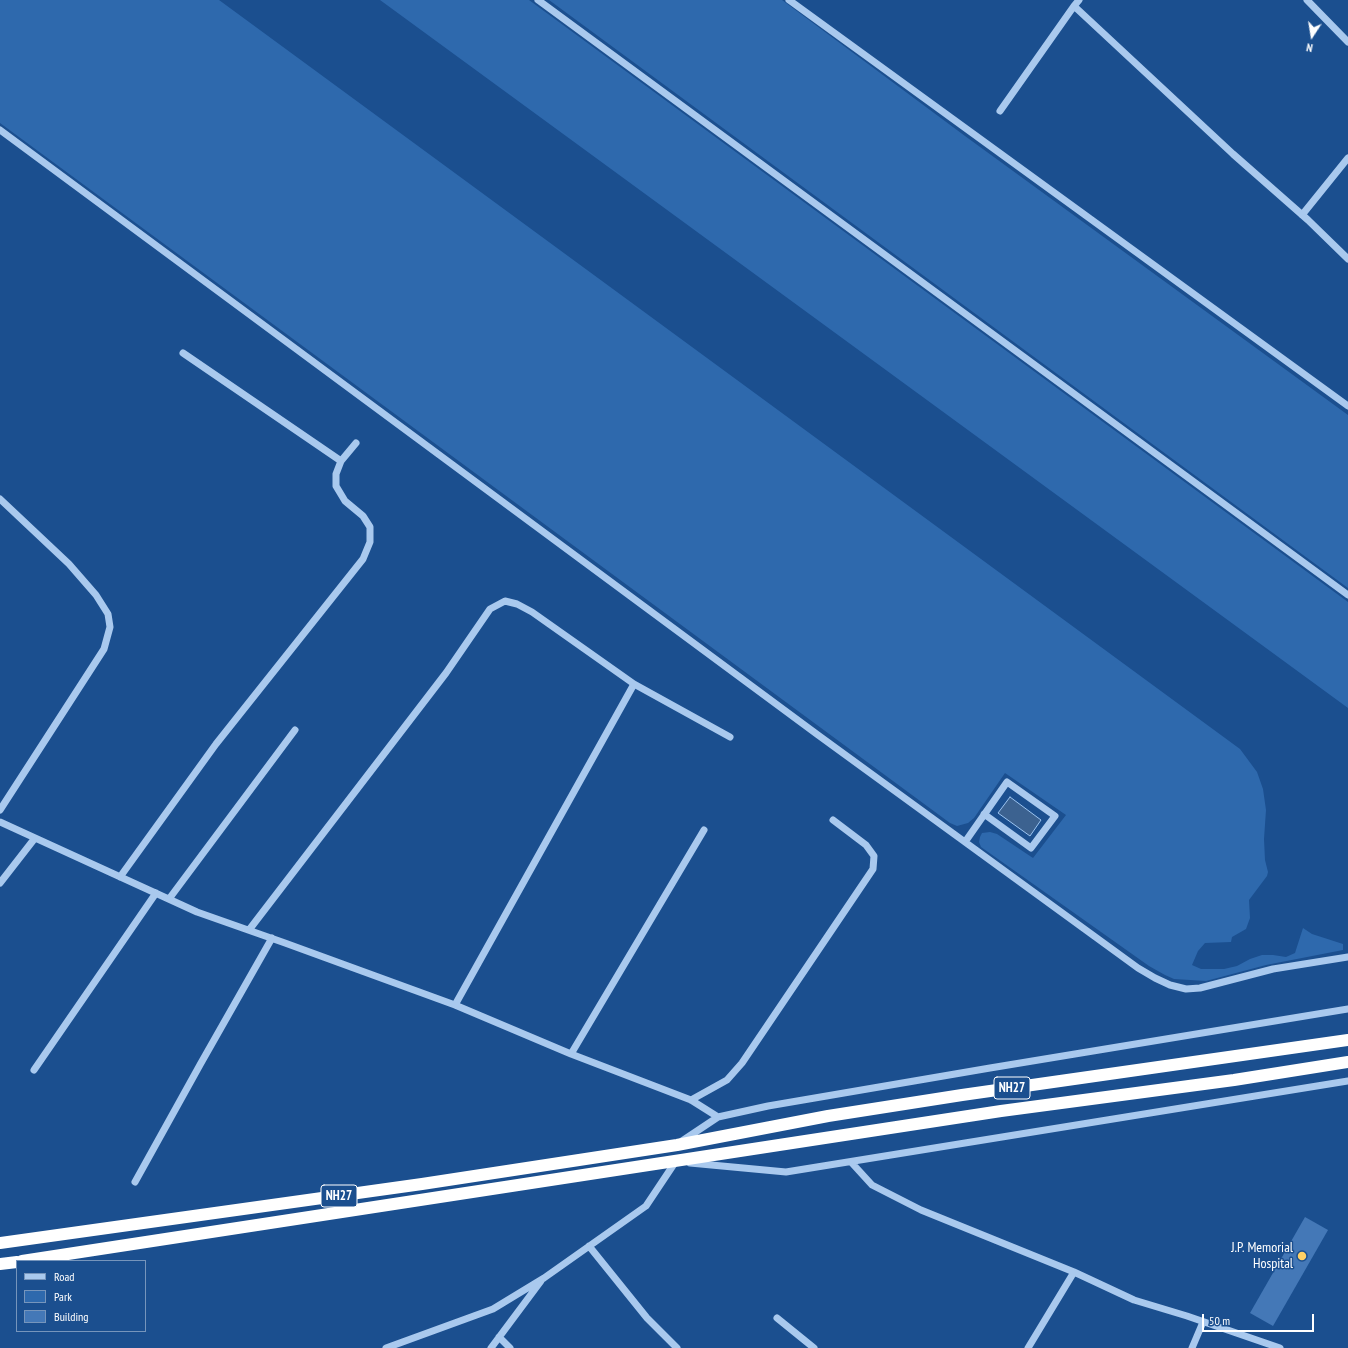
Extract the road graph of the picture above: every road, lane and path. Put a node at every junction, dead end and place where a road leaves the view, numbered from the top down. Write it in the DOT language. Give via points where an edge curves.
graph roads {
  1 [pos="538,0"];
  2 [pos="789,0"];
  3 [pos="1079,0"];
  4 [pos="1307,0"];
  5 [pos="1074,6"];
  6 [pos="1348,42"];
  7 [pos="1000,111"];
  8 [pos="0,130"];
  9 [pos="1348,158"];
  10 [pos="1302,214"];
  11 [pos="1348,259"];
  12 [pos="183,353"];
  13 [pos="1348,406"];
  14 [pos="356,442"];
  15 [pos="341,461"];
  16 [pos="0,499"];
  17 [pos="1348,595"];
  18 [pos="634,684"];
  19 [pos="295,730"];
  20 [pos="730,737"];
  21 [pos="0,810"];
  22 [pos="984,814"];
  23 [pos="833,820"];
  24 [pos="0,822"];
  25 [pos="704,830"];
  26 [pos="34,838"];
  27 [pos="965,842"];
  28 [pos="120,877"];
  29 [pos="0,883"];
  30 [pos="156,893"];
  31 [pos="169,899"];
  32 [pos="249,930"];
  33 [pos="272,938"];
  34 [pos="1348,957"];
  35 [pos="455,1005"];
  36 [pos="1348,1009"];
  37 [pos="1348,1040"];
  38 [pos="572,1054"];
  39 [pos="1348,1062"];
  40 [pos="34,1070"];
  41 [pos="1348,1081"];
  42 [pos="691,1100"];
  43 [pos="718,1117"];
  44 [pos="677,1145"];
  45 [pos="676,1161"];
  46 [pos="852,1162"];
  47 [pos="135,1182"];
  48 [pos="0,1243"];
  49 [pos="589,1246"];
  50 [pos="29,1260"];
  51 [pos="16,1262"];
  52 [pos="0,1264"];
  53 [pos="1074,1272"];
  54 [pos="544,1278"];
  55 [pos="777,1318"];
  56 [pos="1204,1322"];
  57 [pos="499,1337"];
  58 [pos="386,1348"];
  59 [pos="491,1348"];
  60 [pos="510,1348"];
  61 [pos="677,1348"];
  62 [pos="814,1348"];
  63 [pos="1028,1348"];
  64 [pos="1192,1348"];
  65 [pos="1280,1348"];
  1 -- 17 [label="street"];
  2 -- 13 [label="street"];
  3 -- 5 [label="street"];
  4 -- 6 [label="street"];
  5 -- 7 [label="street"];
  5 -- 10 [label="street" via="1233,154"];
  8 -- 27 [label="street"];
  9 -- 10 [label="street"];
  10 -- 11 [label="street"];
  12 -- 15 [label="street"];
  14 -- 15 [label="street"];
  15 -- 28 [label="street" via="336,474 336,486 345,501 363,516 370,527 370,542 363,559 216,744"];
  16 -- 21 [label="street" via="69,564 96,595 108,614 110,627 104,649"];
  18 -- 20 [label="street"];
  18 -- 32 [label="street" via="517,604 505,601 490,610 446,673"];
  18 -- 35 [label="street"];
  19 -- 31 [label="street"];
  22 -- 22 [label="street" via="1007,782 1055,816 1032,848"];
  22 -- 27 [label="street"];
  23 -- 42 [label="street" via="866,845 874,856 873,869 742,1063 727,1080"];
  24 -- 26 [label="street"];
  25 -- 38 [label="street"];
  26 -- 28 [label="street"];
  26 -- 29 [label="street"];
  27 -- 34 [label="street" via="1138,968 1170,985 1186,989 1200,988 1273,969"];
  28 -- 30 [label="street"];
  30 -- 31 [label="street"];
  30 -- 40 [label="street"];
  31 -- 32 [label="street" via="197,912"];
  32 -- 33 [label="street"];
  33 -- 35 [label="street"];
  33 -- 47 [label="street"];
  35 -- 38 [label="street"];
  36 -- 43 [label="street" via="990,1068"];
  37 -- 44 [label="highway, NH27" via="970,1094"];
  38 -- 42 [label="street"];
  39 -- 45 [label="highway, NH27" via="1001,1111"];
  41 -- 46 [label="street"];
  42 -- 43 [label="street"];
  43 -- 44 [label="street"];
  44 -- 48 [label="highway, NH27" via="422,1184"];
  45 -- 46 [label="street" via="786,1172"];
  45 -- 49 [label="street" via="646,1206"];
  45 -- 50 [label="highway, NH27"];
  46 -- 53 [label="street" via="872,1185 921,1210"];
  49 -- 54 [label="street"];
  49 -- 61 [label="street" via="647,1318"];
  51 -- 52 [label="highway"];
  53 -- 56 [label="street" via="1134,1300"];
  53 -- 63 [label="street"];
  54 -- 57 [label="street"];
  54 -- 58 [label="street" via="493,1309"];
  55 -- 62 [label="street"];
  56 -- 64 [label="street"];
  56 -- 65 [label="street"];
  57 -- 59 [label="street"];
  57 -- 60 [label="street"];
}
